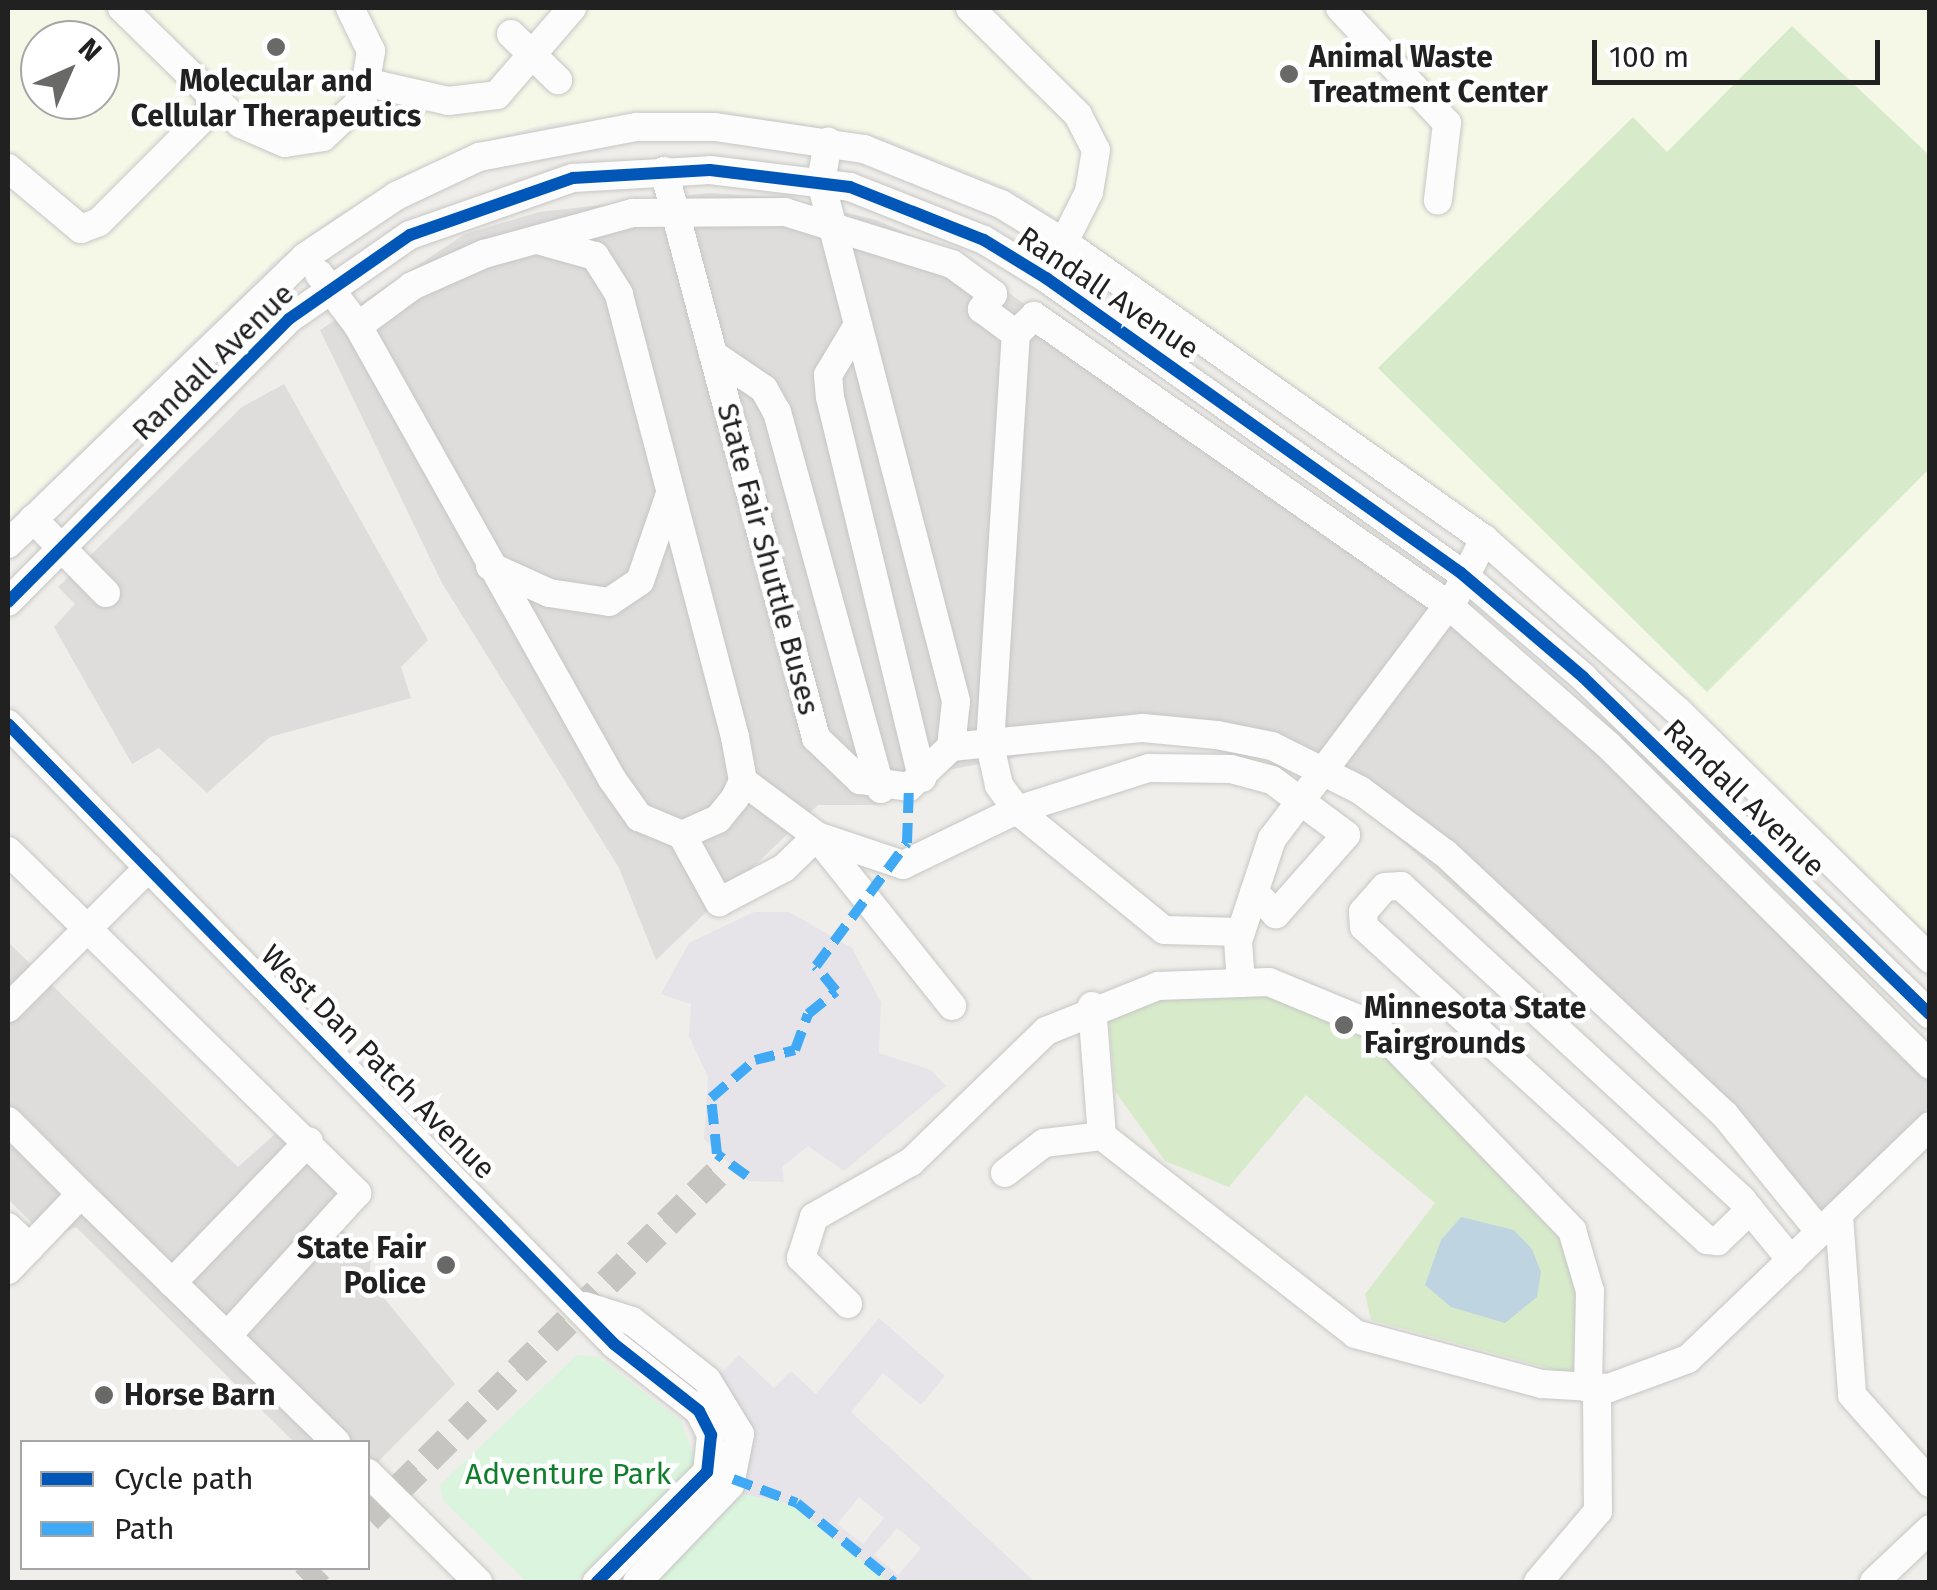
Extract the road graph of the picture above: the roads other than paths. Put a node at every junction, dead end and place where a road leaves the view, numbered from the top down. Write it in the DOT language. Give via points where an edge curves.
graph roads {
  1 [pos="122,8"];
  2 [pos="350,8"];
  3 [pos="572,8"];
  4 [pos="970,8"];
  5 [pos="1340,8"];
  6 [pos="511,34"];
  7 [pos="534,56"];
  8 [pos="558,80"];
  9 [pos="369,83"];
  10 [pos="218,104"];
  11 [pos="828,142"];
  12 [pos="8,168"];
  13 [pos="664,170"];
  14 [pos="432,179"];
  15 [pos="821,182"];
  16 [pos="1438,200"];
  17 [pos="675,209"];
  18 [pos="449,218"];
  19 [pos="831,222"];
  20 [pos="530,240"];
  21 [pos="1066,243"];
  22 [pos="305,258"];
  23 [pos="1016,260"];
  24 [pos="1049,280"];
  25 [pos="329,287"];
  26 [pos="992,294"];
  27 [pos="858,324"];
  28 [pos="358,326"];
  29 [pos="1025,326"];
  30 [pos="714,355"];
  31 [pos="671,492"];
  32 [pos="33,519"];
  33 [pos="1484,539"];
  34 [pos="8,544"];
  35 [pos="62,547"];
  36 [pos="488,565"];
  37 [pos="1461,573"];
  38 [pos="106,593"];
  39 [pos="8,602"];
  40 [pos="1447,604"];
  41 [pos="8,724"];
  42 [pos="990,745"];
  43 [pos="950,748"];
  44 [pos="1322,770"];
  45 [pos="922,778"];
  46 [pos="744,781"];
  47 [pos="882,789"];
  48 [pos="1304,796"];
  49 [pos="1016,810"];
  50 [pos="682,835"];
  51 [pos="816,836"];
  52 [pos="8,851"];
  53 [pos="150,867"];
  54 [pos="1254,892"];
  55 [pos="86,929"];
  56 [pos="1241,932"];
  57 [pos="1930,959"];
  58 [pos="1241,983"];
  59 [pos="952,1006"];
  60 [pos="1092,1006"];
  61 [pos="8,1008"];
  62 [pos="1930,1016"];
  63 [pos="1930,1065"];
  64 [pos="8,1121"];
  65 [pos="1930,1126"];
  66 [pos="1102,1136"];
  67 [pos="309,1141"];
  68 [pos="1005,1173"];
  69 [pos="81,1194"];
  70 [pos="1750,1210"];
  71 [pos="1829,1224"];
  72 [pos="8,1227"];
  73 [pos="40,1238"];
  74 [pos="1790,1260"];
  75 [pos="8,1270"];
  76 [pos="172,1283"];
  77 [pos="848,1304"];
  78 [pos="226,1336"];
  79 [pos="1592,1388"];
  80 [pos="726,1434"];
  81 [pos="334,1440"];
  82 [pos="370,1475"];
  83 [pos="1930,1483"];
  84 [pos="1930,1529"];
  85 [pos="478,1582"];
  86 [pos="597,1582"];
  87 [pos="637,1582"];
  88 [pos="1538,1582"];
  89 [pos="1874,1582"];
  1 -- 10 [label="street"];
  2 -- 9 [label="street" via="368,37"];
  3 -- 7 [label="street"];
  4 -- 21 [label="street" via="1091,132 1096,168"];
  5 -- 16 [label="street" via="1447,123"];
  6 -- 7 [label="street"];
  7 -- 8 [label="street"];
  7 -- 9 [label="street" via="497,95 479,100"];
  9 -- 10 [label="street" via="354,115 302,143 260,136"];
  10 -- 12 [label="street" via="99,222 81,229"];
  11 -- 14 [label="street, Randall Avenue" via="637,127 479,158"];
  11 -- 15 [label="street"];
  11 -- 21 [label="street, Randall Avenue" via="934,174"];
  13 -- 15 [label="street, Randall Avenue"];
  13 -- 17 [label="street, State Fair Shuttle Buses"];
  13 -- 18 [label="street, Randall Avenue" via="574,178"];
  14 -- 18 [label="street"];
  14 -- 22 [label="street, Randall Avenue"];
  15 -- 19 [label="street"];
  15 -- 23 [label="street, Randall Avenue" via="919,211"];
  17 -- 19 [label="street"];
  17 -- 20 [label="street"];
  17 -- 30 [label="street, State Fair Shuttle Buses"];
  18 -- 25 [label="street, Randall Avenue"];
  19 -- 26 [label="street" via="952,264"];
  19 -- 27 [label="street"];
  20 -- 28 [label="street" via="412,286"];
  20 -- 31 [label="street" via="575,244 608,267"];
  21 -- 24 [label="street"];
  21 -- 33 [label="street, Randall Avenue"];
  22 -- 25 [label="street"];
  22 -- 32 [label="street, Randall Avenue"];
  23 -- 24 [label="street, Randall Avenue"];
  23 -- 26 [label="street"];
  24 -- 29 [label="street"];
  24 -- 37 [label="street, Randall Avenue"];
  25 -- 28 [label="street"];
  25 -- 35 [label="street, Randall Avenue"];
  26 -- 29 [label="street" via="982,308"];
  27 -- 43 [label="street" via="956,701"];
  27 -- 45 [label="street" via="828,375 830,398"];
  28 -- 36 [label="street"];
  29 -- 40 [label="street"];
  29 -- 42 [label="street"];
  30 -- 47 [label="street, State Fair Shuttle Buses" via="764,390 777,412"];
  30 -- 47 [label="street, State Fair Shuttle Buses" via="816,738 835,765"];
  31 -- 36 [label="street" via="646,571 609,602 550,593"];
  31 -- 46 [label="street"];
  32 -- 34 [label="street, Randall Avenue"];
  32 -- 35 [label="street"];
  33 -- 37 [label="street"];
  33 -- 57 [label="street, Randall Avenue" via="1678,711"];
  35 -- 38 [label="street"];
  35 -- 39 [label="street, Randall Avenue"];
  36 -- 50 [label="street" via="621,792 639,816"];
  37 -- 40 [label="street"];
  37 -- 62 [label="street, Randall Avenue" via="1650,740"];
  40 -- 44 [label="street"];
  40 -- 63 [label="street" via="1608,746"];
  41 -- 53 [label="street, West Dan Patch Avenue"];
  42 -- 43 [label="street"];
  42 -- 44 [label="street" via="1144,728 1272,746"];
  42 -- 49 [label="street" via="999,785"];
  43 -- 45 [label="street"];
  44 -- 48 [label="street"];
  44 -- 71 [label="street" via="1484,889 1726,1115"];
  45 -- 47 [label="street"];
  46 -- 50 [label="street" via="718,820"];
  46 -- 51 [label="street"];
  48 -- 49 [label="street" via="1231,769 1149,768"];
  48 -- 54 [label="street" via="1272,839"];
  48 -- 54 [label="street" via="1346,835 1276,914"];
  49 -- 51 [label="street" via="903,865"];
  49 -- 56 [label="street" via="1164,930"];
  50 -- 51 [label="street" via="719,902 765,882"];
  51 -- 59 [label="street"];
  52 -- 55 [label="street"];
  53 -- 55 [label="street"];
  53 -- 80 [label="street, West Dan Patch Avenue" via="585,1306 632,1321 707,1380"];
  54 -- 56 [label="street"];
  55 -- 61 [label="street"];
  55 -- 67 [label="street"];
  56 -- 58 [label="street"];
  58 -- 60 [label="street" via="1158,986"];
  58 -- 79 [label="street" via="1310,993 1375,1026 1548,1200 1584,1261"];
  60 -- 66 [label="street"];
  60 -- 77 [label="street" via="1032,1044 911,1162 814,1217 801,1258"];
  64 -- 69 [label="street"];
  65 -- 71 [label="street"];
  66 -- 68 [label="street" via="1044,1143"];
  66 -- 79 [label="street" via="1356,1334 1542,1384"];
  67 -- 76 [label="street"];
  67 -- 78 [label="street" via="357,1194"];
  69 -- 73 [label="street"];
  69 -- 76 [label="street"];
  70 -- 70 [label="street" via="1718,1241 1707,1240 1364,927 1364,912 1385,887 1402,886"];
  70 -- 74 [label="street"];
  71 -- 74 [label="street"];
  71 -- 83 [label="street" via="1852,1395"];
  72 -- 73 [label="street"];
  73 -- 75 [label="street"];
  74 -- 79 [label="street" via="1688,1360 1638,1382"];
  76 -- 78 [label="street"];
  78 -- 81 [label="street"];
  79 -- 88 [label="street" via="1598,1511"];
  80 -- 86 [label="street" via="698,1484"];
  80 -- 87 [label="street" via="730,1485"];
  82 -- 85 [label="street"];
  84 -- 89 [label="street"];
}
